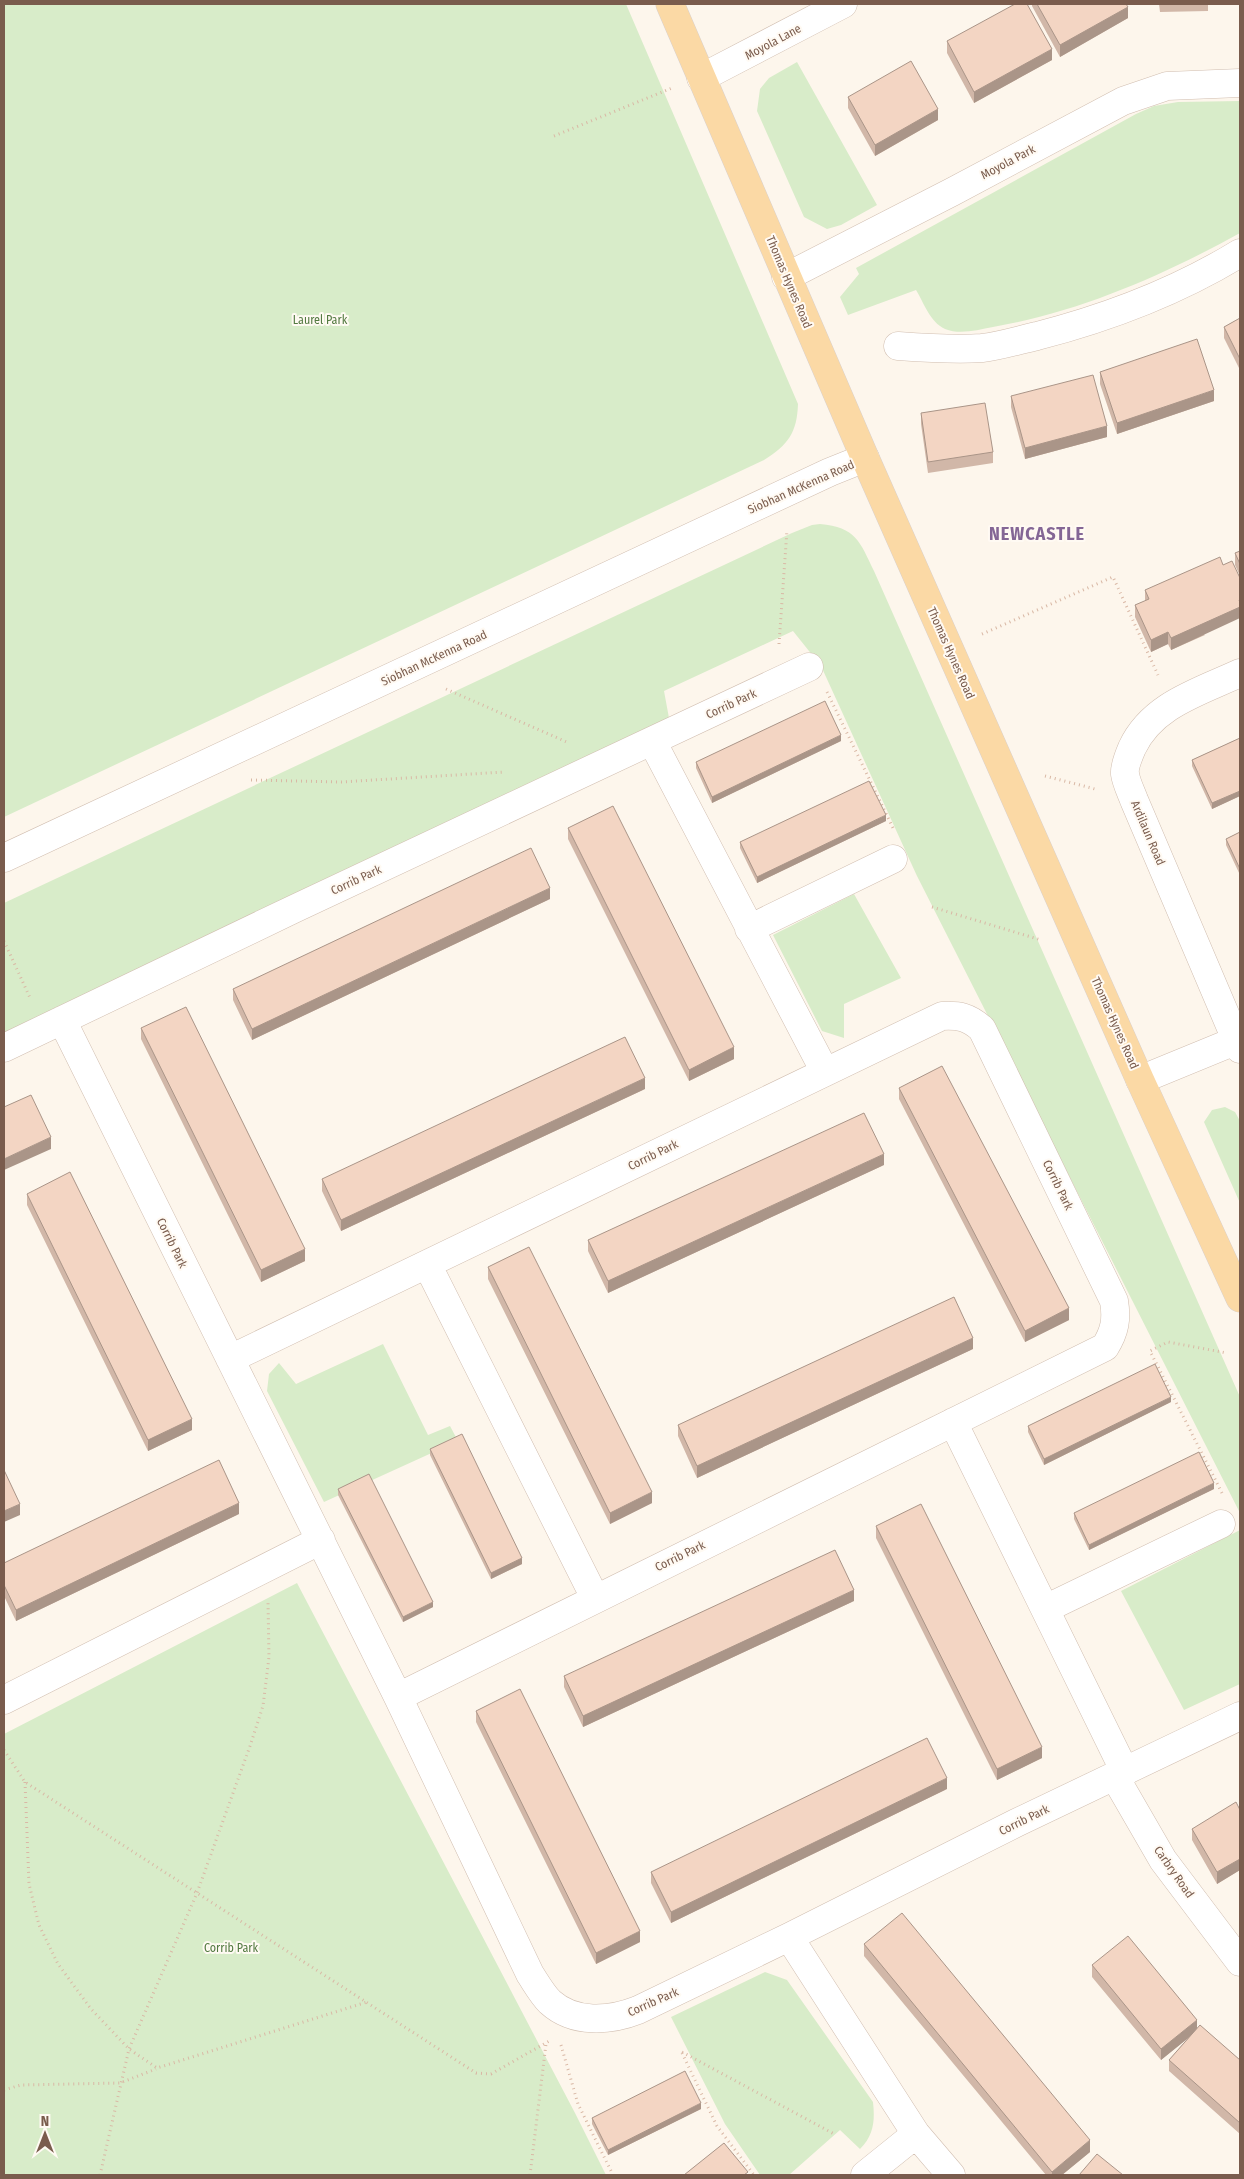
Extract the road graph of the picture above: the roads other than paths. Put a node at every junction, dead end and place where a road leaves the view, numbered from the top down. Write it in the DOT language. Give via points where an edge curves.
graph roads {
  1 [pos="670,4"];
  2 [pos="844,4"];
  3 [pos="701,78"];
  4 [pos="1240,83"];
  5 [pos="1240,253"];
  6 [pos="786,277"];
  7 [pos="898,346"];
  8 [pos="865,458"];
  9 [pos="810,667"];
  10 [pos="1240,673"];
  11 [pos="652,741"];
  12 [pos="4,858"];
  13 [pos="893,859"];
  14 [pos="750,929"];
  15 [pos="62,1020"];
  16 [pos="1239,1043"];
  17 [pos="4,1048"];
  18 [pos="825,1072"];
  19 [pos="1140,1080"];
  20 [pos="428,1264"];
  21 [pos="1240,1298"];
  22 [pos="230,1358"];
  23 [pos="953,1422"];
  24 [pos="1221,1524"];
  25 [pos="321,1540"];
  26 [pos="595,1598"];
  27 [pos="1045,1609"];
  28 [pos="398,1697"];
  29 [pos="4,1700"];
  30 [pos="1240,1716"];
  31 [pos="1120,1775"];
  32 [pos="789,1937"];
  33 [pos="1240,1962"];
  34 [pos="916,2134"];
  35 [pos="865,2175"];
  36 [pos="951,2175"];
  1 -- 3 [label="main road, Thomas Hynes Road"];
  2 -- 3 [label="street, Moyola Lane"];
  3 -- 6 [label="main road, Thomas Hynes Road"];
  4 -- 6 [label="street, Moyola Park" via="1179,85 1139,94"];
  5 -- 7 [label="street" via="1158,295 1058,331 983,348"];
  6 -- 8 [label="main road, Thomas Hynes Road"];
  8 -- 12 [label="street, Siobhan McKenna Road"];
  8 -- 19 [label="main road, Thomas Hynes Road"];
  9 -- 11 [label="street, Corrib Park"];
  10 -- 16 [label="street, Ardilaun Road" via="1166,708 1148,722 1129,753 1125,773"];
  11 -- 14 [label="street"];
  11 -- 15 [label="street, Corrib Park"];
  13 -- 14 [label="street"];
  14 -- 18 [label="street"];
  15 -- 17 [label="street, Corrib Park"];
  15 -- 22 [label="street, Corrib Park"];
  16 -- 19 [label="street, Ardilaun Road"];
  18 -- 20 [label="street, Corrib Park"];
  18 -- 23 [label="street, Corrib Park" via="942,1016 972,1020 982,1029 1114,1301 1117,1315 1113,1334 1105,1346"];
  19 -- 21 [label="main road, Thomas Hynes Road"];
  20 -- 22 [label="street, Corrib Park"];
  20 -- 26 [label="street"];
  22 -- 25 [label="street, Corrib Park"];
  23 -- 26 [label="street, Corrib Park"];
  23 -- 27 [label="street"];
  24 -- 27 [label="street"];
  25 -- 28 [label="street, Corrib Park"];
  25 -- 29 [label="street"];
  26 -- 28 [label="street, Corrib Park"];
  27 -- 31 [label="street"];
  28 -- 32 [label="street, Corrib Park" via="530,1974 543,1994 559,2008 591,2018 623,2016"];
  30 -- 31 [label="street, Corrib Park"];
  31 -- 32 [label="street, Corrib Park" via="1016,1823"];
  31 -- 33 [label="street, Carbry Road" via="1163,1860"];
  32 -- 34 [label="street"];
  34 -- 35 [label="street"];
  34 -- 36 [label="street"];
}
